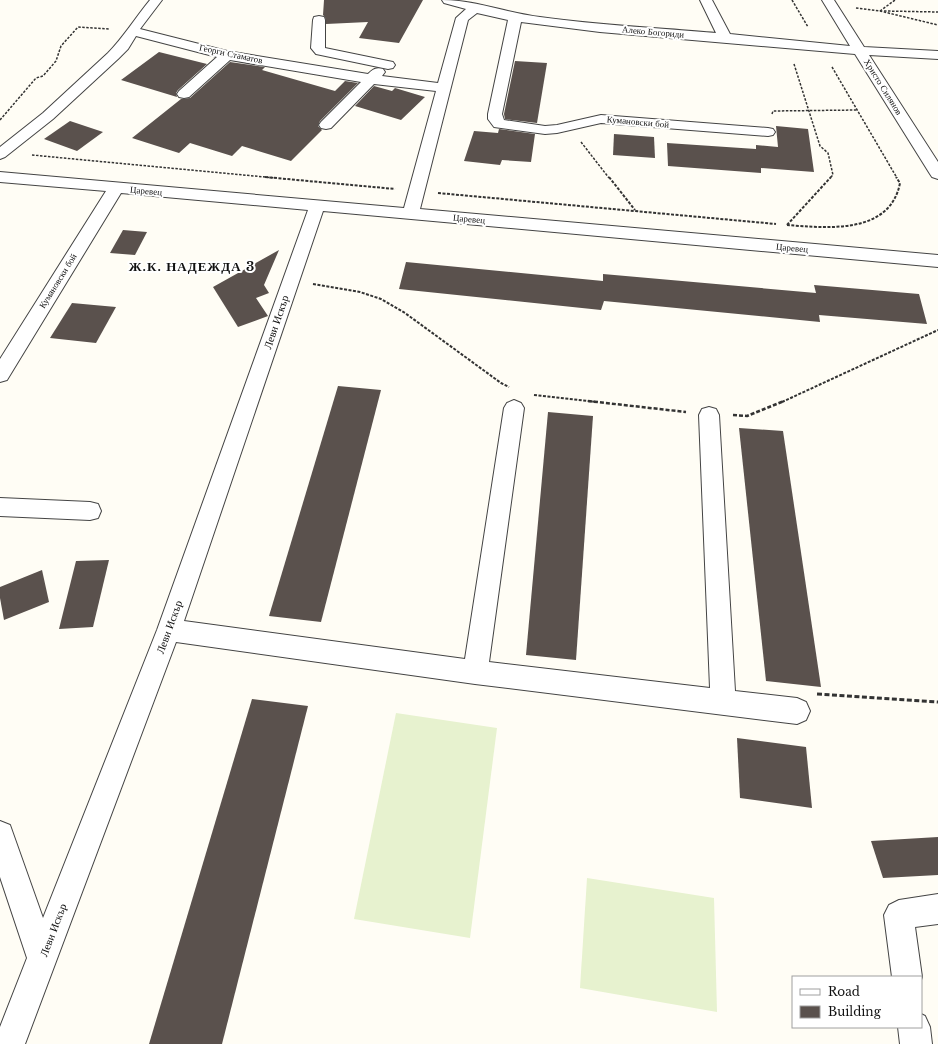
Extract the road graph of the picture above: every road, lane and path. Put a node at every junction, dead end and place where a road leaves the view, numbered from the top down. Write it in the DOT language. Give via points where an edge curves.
graph roads {
  1 [pos="156,0"];
  2 [pos="448,0"];
  3 [pos="706,0"];
  4 [pos="792,0"];
  5 [pos="828,0"];
  6 [pos="895,0"];
  7 [pos="850,8"];
  8 [pos="474,9"];
  9 [pos="880,11"];
  10 [pos="938,12"];
  11 [pos="515,18"];
  12 [pos="319,20"];
  13 [pos="938,25"];
  14 [pos="132,30"];
  15 [pos="810,31"];
  16 [pos="725,38"];
  17 [pos="788,43"];
  18 [pos="860,50"];
  19 [pos="227,55"];
  20 [pos="938,55"];
  21 [pos="831,67"];
  22 [pos="370,80"];
  23 [pos="445,88"];
  24 [pos="184,94"];
  25 [pos="857,110"];
  26 [pos="809,111"];
  27 [pos="0,120"];
  28 [pos="326,125"];
  29 [pos="569,128"];
  30 [pos="768,132"];
  31 [pos="1,153"];
  32 [pos="938,174"];
  33 [pos="0,177"];
  34 [pos="116,188"];
  35 [pos="418,189"];
  36 [pos="317,206"];
  37 [pos="635,211"];
  38 [pos="411,214"];
  39 [pos="787,225"];
  40 [pos="794,248"];
  41 [pos="938,261"];
  42 [pos="291,280"];
  43 [pos="938,330"];
  44 [pos="0,375"];
  45 [pos="517,400"];
  46 [pos="709,415"];
  47 [pos="0,507"];
  48 [pos="90,511"];
  49 [pos="169,630"];
  50 [pos="475,672"];
  51 [pos="723,701"];
  52 [pos="938,702"];
  53 [pos="798,710"];
  54 [pos="0,835"];
  55 [pos="938,909"];
  56 [pos="42,958"];
  57 [pos="907,976"];
  58 [pos="914,1028"];
  59 [pos="9,1044"];
  60 [pos="916,1044"];
  1 -- 14 [label="street"];
  2 -- 8 [label="street, Алеко Богориди"];
  3 -- 16 [label="street"];
  4 -- 15 [label="path"];
  5 -- 18 [label="street, Христо Силянов"];
  6 -- 9 [label="path"];
  7 -- 9 [label="path"];
  8 -- 11 [label="street, Алеко Богориди"];
  8 -- 23 [label="street" via="462,18"];
  9 -- 10 [label="path"];
  9 -- 13 [label="path"];
  11 -- 16 [label="street, Алеко Богориди" via="576,26"];
  11 -- 29 [label="street, Кумановски бой" via="495,119 499,124 508,126 545,130"];
  12 -- 22 [label="street" via="318,48 321,51 388,65"];
  14 -- 19 [label="street, Георги Стаматов"];
  14 -- 27 [label="path" via="78,27 61,46 56,61 43,76 36,78"];
  14 -- 31 [label="street" via="123,46 104,64 48,116"];
  16 -- 17 [label="street, Алеко Богориди"];
  17 -- 18 [label="street, Алеко Богориди"];
  17 -- 26 [label="path"];
  18 -- 20 [label="street, Алеко Богориди"];
  18 -- 32 [label="street, Христо Силянов"];
  19 -- 22 [label="street, Георги Стаматов"];
  19 -- 24 [label="street"];
  21 -- 25 [label="path"];
  22 -- 23 [label="street, Георги Стаматов"];
  22 -- 28 [label="street"];
  23 -- 35 [label="street"];
  25 -- 26 [label="path"];
  25 -- 39 [label="path" via="900,183 894,202 865,223 842,227"];
  26 -- 30 [label="path" via="773,111"];
  26 -- 39 [label="path" via="820,146 828,153 833,175"];
  29 -- 30 [label="street, Кумановски бой" via="602,119"];
  29 -- 37 [label="path"];
  31 -- 35 [label="path"];
  33 -- 34 [label="street, Царевец"];
  34 -- 36 [label="street, Царевец"];
  34 -- 44 [label="street, Кумановски бой"];
  35 -- 37 [label="path"];
  35 -- 38 [label="street"];
  36 -- 38 [label="street, Царевец"];
  36 -- 42 [label="street, Леви Искър"];
  37 -- 39 [label="path"];
  38 -- 40 [label="street, Царевец"];
  39 -- 40 [label="path"];
  40 -- 41 [label="street, Царевец"];
  42 -- 45 [label="path" via="360,292 381,299 405,313 501,383"];
  42 -- 49 [label="street, Леви Искър"];
  43 -- 46 [label="path" via="747,416"];
  45 -- 46 [label="path"];
  45 -- 50 [label="street"];
  46 -- 51 [label="street"];
  47 -- 48 [label="street"];
  49 -- 50 [label="street"];
  49 -- 56 [label="street, Леви Искър"];
  50 -- 51 [label="street"];
  51 -- 53 [label="street"];
  52 -- 53 [label="path" via="794,692"];
  54 -- 56 [label="street"];
  55 -- 57 [label="street" via="899,915"];
  56 -- 59 [label="street, Леви Искър"];
  58 -- 60 [label="street"];
}
